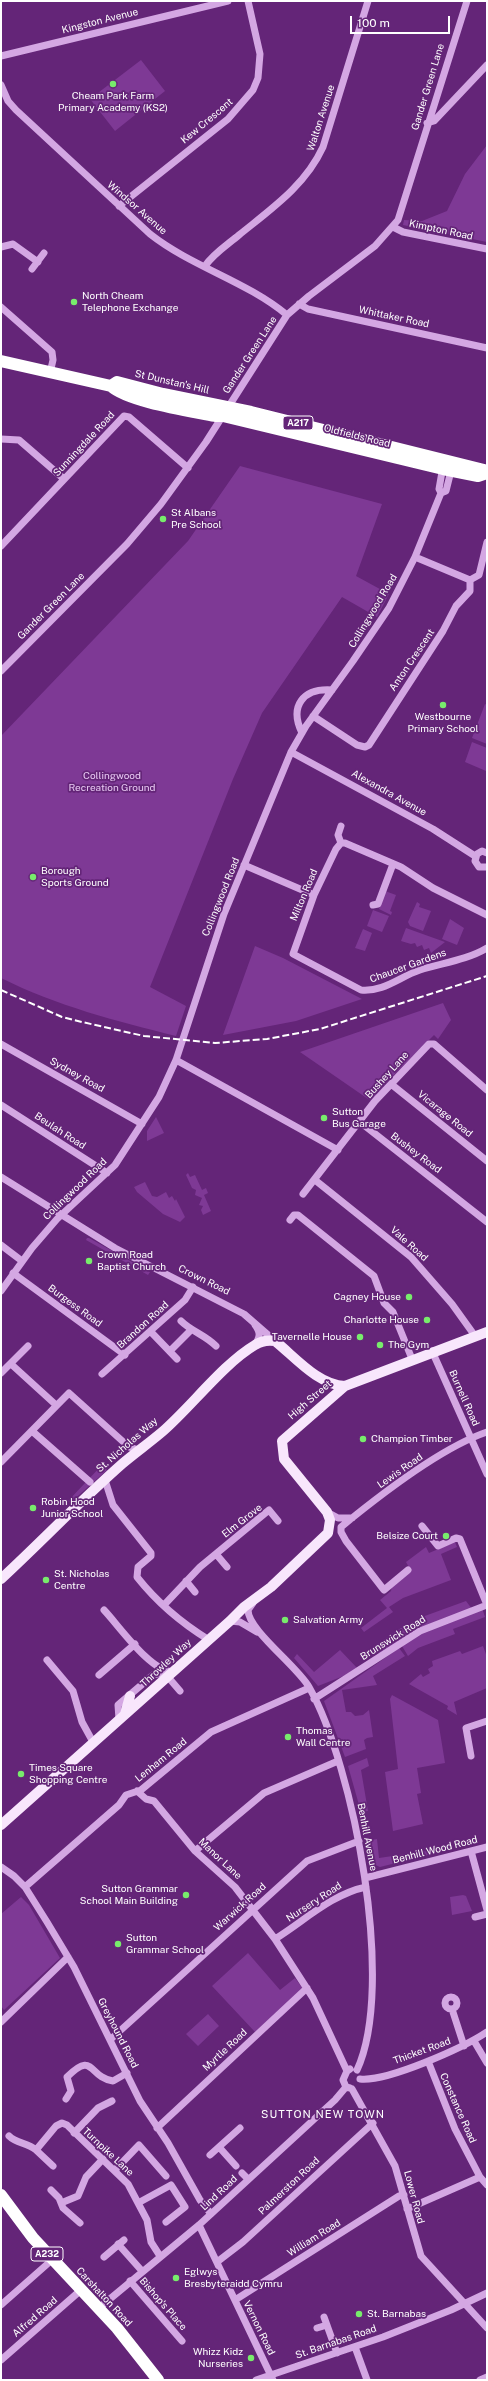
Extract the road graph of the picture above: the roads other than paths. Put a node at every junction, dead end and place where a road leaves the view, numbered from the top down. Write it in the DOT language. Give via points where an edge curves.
graph roads {
  1 [pos="228,1"];
  2 [pos="248,1"];
  3 [pos="368,1"];
  4 [pos="467,1"];
  5 [pos="1,56"];
  6 [pos="487,65"];
  7 [pos="1,84"];
  8 [pos="435,100"];
  9 [pos="446,108"];
  10 [pos="428,123"];
  11 [pos="119,206"];
  12 [pos="393,227"];
  13 [pos="1,247"];
  14 [pos="487,249"];
  15 [pos="44,253"];
  16 [pos="38,262"];
  17 [pos="204,266"];
  18 [pos="32,269"];
  19 [pos="299,304"];
  20 [pos="1,307"];
  21 [pos="287,315"];
  22 [pos="487,348"];
  23 [pos="1,361"];
  24 [pos="50,373"];
  25 [pos="226,411"];
  26 [pos="1,439"];
  27 [pos="448,466"];
  28 [pos="188,468"];
  29 [pos="487,473"];
  30 [pos="64,479"];
  31 [pos="487,542"];
  32 [pos="1,546"];
  33 [pos="415,557"];
  34 [pos="470,580"];
  35 [pos="1,671"];
  36 [pos="332,690"];
  37 [pos="313,716"];
  38 [pos="302,733"];
  39 [pos="291,752"];
  40 [pos="341,826"];
  41 [pos="339,844"];
  42 [pos="487,853"];
  43 [pos="475,856"];
  44 [pos="394,864"];
  45 [pos="244,865"];
  46 [pos="487,867"];
  47 [pos="314,895"];
  48 [pos="373,905"];
  49 [pos="487,916"];
  50 [pos="487,948"];
  51 [pos="293,954"];
  52 [pos="1,1044"];
  53 [pos="176,1060"];
  54 [pos="391,1084"];
  55 [pos="487,1090"];
  56 [pos="1,1104"];
  57 [pos="360,1122"];
  58 [pos="142,1124"];
  59 [pos="338,1150"];
  60 [pos="487,1161"];
  61 [pos="107,1173"];
  62 [pos="1,1176"];
  63 [pos="315,1180"];
  64 [pos="303,1194"];
  65 [pos="487,1211"];
  66 [pos="62,1215"];
  67 [pos="290,1220"];
  68 [pos="484,1220"];
  69 [pos="1,1245"];
  70 [pos="22,1261"];
  71 [pos="13,1274"];
  72 [pos="193,1287"];
  73 [pos="1,1291"];
  74 [pos="252,1319"];
  75 [pos="181,1321"];
  76 [pos="191,1330"];
  77 [pos="151,1332"];
  78 [pos="487,1332"];
  79 [pos="475,1336"];
  80 [pos="275,1341"];
  81 [pos="255,1345"];
  82 [pos="28,1346"];
  83 [pos="216,1346"];
  84 [pos="170,1351"];
  85 [pos="432,1351"];
  86 [pos="125,1355"];
  87 [pos="177,1359"];
  88 [pos="412,1359"];
  89 [pos="11,1364"];
  90 [pos="1,1373"];
  91 [pos="102,1374"];
  92 [pos="323,1380"];
  93 [pos="345,1386"];
  94 [pos="56,1405"];
  95 [pos="322,1405"];
  96 [pos="32,1431"];
  97 [pos="487,1432"];
  98 [pos="471,1437"];
  99 [pos="139,1450"];
  100 [pos="1,1462"];
  101 [pos="487,1474"];
  102 [pos="105,1480"];
  103 [pos="90,1482"];
  104 [pos="327,1512"];
  105 [pos="352,1518"];
  106 [pos="278,1521"];
  107 [pos="422,1526"];
  108 [pos="216,1554"];
  109 [pos="228,1567"];
  110 [pos="408,1570"];
  111 [pos="1,1579"];
  112 [pos="186,1581"];
  113 [pos="195,1592"];
  114 [pos="254,1600"];
  115 [pos="164,1605"];
  116 [pos="487,1605"];
  117 [pos="104,1610"];
  118 [pos="230,1622"];
  119 [pos="259,1632"];
  120 [pos="209,1640"];
  121 [pos="135,1644"];
  122 [pos="47,1660"];
  123 [pos="154,1664"];
  124 [pos="169,1674"];
  125 [pos="99,1675"];
  126 [pos="153,1675"];
  127 [pos="309,1688"];
  128 [pos="180,1691"];
  129 [pos="130,1696"];
  130 [pos="314,1699"];
  131 [pos="122,1717"];
  132 [pos="487,1721"];
  133 [pos="93,1742"];
  134 [pos="471,1756"];
  135 [pos="338,1761"];
  136 [pos="137,1791"];
  137 [pos="18,1809"];
  138 [pos="1,1815"];
  139 [pos="1,1825"];
  140 [pos="359,1841"];
  141 [pos="487,1848"];
  142 [pos="195,1851"];
  143 [pos="471,1851"];
  144 [pos="1,1867"];
  145 [pos="365,1878"];
  146 [pos="25,1887"];
  147 [pos="366,1887"];
  148 [pos="253,1908"];
  149 [pos="487,1910"];
  150 [pos="487,1914"];
  151 [pos="475,1917"];
  152 [pos="275,1939"];
  153 [pos="68,1957"];
  154 [pos="307,1988"];
  155 [pos="452,2009"];
  156 [pos="1,2022"];
  157 [pos="487,2032"];
  158 [pos="111,2039"];
  159 [pos="474,2041"];
  160 [pos="464,2046"];
  161 [pos="428,2061"];
  162 [pos="487,2063"];
  163 [pos="357,2070"];
  164 [pos="347,2071"];
  165 [pos="126,2073"];
  166 [pos="360,2079"];
  167 [pos="349,2088"];
  168 [pos="66,2100"];
  169 [pos="112,2101"];
  170 [pos="372,2123"];
  171 [pos="157,2128"];
  172 [pos="240,2128"];
  173 [pos="74,2133"];
  174 [pos="9,2136"];
  175 [pos="219,2148"];
  176 [pos="36,2150"];
  177 [pos="210,2155"];
  178 [pos="103,2160"];
  179 [pos="53,2166"];
  180 [pos="236,2166"];
  181 [pos="115,2170"];
  182 [pos="242,2173"];
  183 [pos="166,2176"];
  184 [pos="480,2177"];
  185 [pos="248,2179"];
  186 [pos="487,2185"];
  187 [pos="51,2190"];
  188 [pos="1,2194"];
  189 [pos="404,2195"];
  190 [pos="61,2203"];
  191 [pos="138,2203"];
  192 [pos="407,2210"];
  193 [pos="211,2214"];
  194 [pos="166,2222"];
  195 [pos="80,2223"];
  196 [pos="199,2225"];
  197 [pos="160,2256"];
  198 [pos="104,2257"];
  199 [pos="53,2259"];
  200 [pos="217,2262"];
  201 [pos="142,2271"];
  202 [pos="130,2281"];
  203 [pos="81,2290"];
  204 [pos="487,2294"];
  205 [pos="235,2300"];
  206 [pos="465,2303"];
  207 [pos="1,2305"];
  208 [pos="99,2308"];
  209 [pos="324,2317"];
  210 [pos="327,2325"];
  211 [pos="317,2328"];
  212 [pos="487,2328"];
  213 [pos="182,2341"];
  214 [pos="355,2347"];
  215 [pos="337,2353"];
  216 [pos="1,2360"];
  217 [pos="487,2377"];
  218 [pos="272,2378"];
  219 [pos="156,2380"];
  220 [pos="256,2380"];
  221 [pos="367,2380"];
  222 [pos="480,2380"];
  1 -- 5 [label="street, Kingston Avenue"];
  2 -- 11 [label="street, Kew Crescent" via="260,54 258,78 253,90 228,119"];
  3 -- 17 [label="street, Walton Avenue" via="323,147 314,166 301,183"];
  4 -- 8 [label="street, Gander Green Lane"];
  6 -- 9 [label="street"];
  7 -- 11 [label="street, Windsor Avenue" via="8,101 16,110"];
  8 -- 9 [label="street"];
  8 -- 10 [label="street, Gander Green Lane"];
  9 -- 10 [label="street" via="434,121"];
  10 -- 12 [label="street, Gander Green Lane" via="404,205"];
  11 -- 17 [label="street, Windsor Avenue" via="163,244"];
  12 -- 14 [label="street, Kimpton Road" via="403,232"];
  12 -- 19 [label="street, Gander Green Lane" via="376,246"];
  13 -- 16 [label="street" via="13,244"];
  15 -- 16 [label="street"];
  16 -- 18 [label="street"];
  17 -- 21 [label="street, Windsor Avenue"];
  19 -- 21 [label="street, Gander Green Lane"];
  19 -- 22 [label="street, Whittaker Road" via="308,309"];
  20 -- 24 [label="street" via="52,352"];
  21 -- 25 [label="street, Gander Green Lane"];
  23 -- 24 [label="highway, A217"];
  24 -- 25 [label="highway, A217" via="111,386 117,391 140,399 215,416"];
  25 -- 27 [label="highway, Oldfields Road / A217"];
  25 -- 28 [label="street, Gander Green Lane"];
  26 -- 30 [label="street" via="19,440"];
  27 -- 29 [label="highway, Oldfields Road / A217" via="478,476"];
  27 -- 33 [label="street, Collingwood Road" via="441,493"];
  28 -- 30 [label="street, Sunningdale Road" via="129,417 124,416"];
  28 -- 35 [label="street, Gander Green Lane" via="127,544"];
  30 -- 32 [label="street, Sunningdale Road"];
  31 -- 34 [label="street" via="478,575"];
  33 -- 34 [label="street"];
  33 -- 36 [label="street, Collingwood Road" via="382,619"];
  34 -- 37 [label="street, Anton Crescent" via="470,591 456,606 443,631 369,744 365,747 357,745"];
  36 -- 37 [label="street, Collingwood Road"];
  36 -- 38 [label="street" via="322,689 301,700 296,710 296,722"];
  37 -- 38 [label="street, Collingwood Road"];
  38 -- 39 [label="street, Collingwood Road"];
  39 -- 43 [label="street, Alexandra Avenue" via="433,829"];
  39 -- 45 [label="street, Collingwood Road"];
  40 -- 41 [label="street"];
  41 -- 44 [label="street" via="345,843"];
  41 -- 47 [label="street, Milton Road"];
  42 -- 43 [label="street" via="479,852"];
  43 -- 46 [label="street, Alexandra Avenue" via="477,866"];
  44 -- 48 [label="street" via="378,904"];
  44 -- 49 [label="street"];
  45 -- 47 [label="street"];
  45 -- 53 [label="street, Collingwood Road" via="224,914"];
  47 -- 51 [label="street, Milton Road"];
  50 -- 51 [label="street, Chaucer Gardens" via="472,957 459,958 424,969 370,991 361,990"];
  52 -- 58 [label="street, Sydney Road"];
  53 -- 58 [label="street, Collingwood Road" via="159,1097"];
  53 -- 59 [label="street"];
  54 -- 55 [label="street, Bushey Lane" via="432,1043"];
  54 -- 57 [label="street, Bushey Lane"];
  54 -- 60 [label="street, Vicarage Road"];
  56 -- 61 [label="street, Beulah Road"];
  57 -- 59 [label="street"];
  57 -- 68 [label="street, Bushey Road"];
  58 -- 61 [label="street, Collingwood Road" via="126,1150"];
  59 -- 63 [label="street"];
  61 -- 66 [label="street, Collingwood Road"];
  62 -- 66 [label="street, Crown Road"];
  63 -- 64 [label="street"];
  63 -- 79 [label="street, Vale Road" via="411,1257 452,1304"];
  65 -- 68 [label="street"];
  66 -- 70 [label="street, Collingwood Road"];
  66 -- 72 [label="street, Crown Road" via="109,1245"];
  67 -- 88 [label="street" via="294,1215 298,1215 374,1276 384,1303 393,1312"];
  69 -- 70 [label="street"];
  70 -- 71 [label="street, Collingwood Road"];
  71 -- 73 [label="street, Collingwood Road"];
  71 -- 86 [label="street, Burgess Road"];
  72 -- 74 [label="street, Crown Road"];
  72 -- 77 [label="street, Brandon Road" via="185,1300"];
  74 -- 80 [label="street, Crown Road"];
  74 -- 81 [label="street" via="260,1331 260,1338"];
  75 -- 76 [label="street"];
  76 -- 83 [label="street" via="208,1337"];
  76 -- 84 [label="street"];
  77 -- 84 [label="street"];
  77 -- 86 [label="street, Brandon Road"];
  78 -- 79 [label="main road, High Street"];
  79 -- 85 [label="main road, High Street"];
  80 -- 81 [label="main road, St. Nicholas Way" via="269,1340"];
  80 -- 92 [label="main road, Crown Road"];
  81 -- 99 [label="main road, St. Nicholas Way" via="162,1432"];
  82 -- 89 [label="street"];
  84 -- 87 [label="street"];
  85 -- 88 [label="main road, High Street"];
  85 -- 98 [label="street, Burnell Road"];
  86 -- 91 [label="street, Brandon Road"];
  88 -- 93 [label="main road, High Street"];
  89 -- 90 [label="street"];
  89 -- 94 [label="street"];
  92 -- 93 [label="main road, Crown Road" via="334,1386"];
  92 -- 95 [label="main road" via="328,1397"];
  93 -- 95 [label="main road, High Street"];
  94 -- 96 [label="street"];
  94 -- 99 [label="street" via="66,1394 71,1393 129,1447"];
  95 -- 104 [label="main road, High Street" via="282,1441 284,1459"];
  96 -- 100 [label="street"];
  96 -- 103 [label="street"];
  97 -- 98 [label="street, Lewis Road"];
  98 -- 101 [label="street, Burnell Road"];
  98 -- 105 [label="street, Lewis Road" via="429,1462"];
  99 -- 102 [label="main road, St. Nicholas Way"];
  102 -- 111 [label="main road, St. Nicholas Way"];
  102 -- 115 [label="street" via="113,1505 152,1555 135,1573 139,1581"];
  104 -- 105 [label="street" via="338,1518"];
  104 -- 114 [label="main road, Throwley Way" via="330,1526 324,1537"];
  105 -- 110 [label="street, Lewis Road" via="340,1532 384,1590"];
  106 -- 108 [label="street, Elm Grove" via="269,1510"];
  107 -- 116 [label="street" via="438,1546 456,1538 460,1539"];
  108 -- 109 [label="street"];
  108 -- 112 [label="street, Elm Grove"];
  112 -- 113 [label="street"];
  112 -- 115 [label="street, Elm Grove"];
  114 -- 118 [label="main road, Throwley Way" via="237,1612"];
  114 -- 119 [label="street, Benhill Avenue" via="248,1615"];
  115 -- 120 [label="street"];
  116 -- 130 [label="street, Brunswick Road" via="427,1627"];
  117 -- 121 [label="street"];
  118 -- 119 [label="street, Benhill Avenue" via="240,1622"];
  118 -- 120 [label="main road, Throwley Way"];
  119 -- 127 [label="street, Benhill Avenue" via="291,1663"];
  120 -- 124 [label="main road, Throwley Way"];
  121 -- 123 [label="street"];
  121 -- 125 [label="street"];
  122 -- 133 [label="street" via="73,1691 82,1722"];
  123 -- 124 [label="street"];
  123 -- 126 [label="street"];
  124 -- 126 [label="street"];
  124 -- 128 [label="street"];
  124 -- 131 [label="main road, Throwley Way"];
  126 -- 129 [label="street"];
  127 -- 130 [label="street, Benhill Avenue"];
  127 -- 136 [label="street, Lenham Road" via="211,1732"];
  129 -- 131 [label="main road"];
  130 -- 135 [label="street, Benhill Avenue"];
  131 -- 133 [label="main road, Throwley Way"];
  132 -- 134 [label="street" via="466,1728"];
  133 -- 137 [label="main road, Throwley Way"];
  135 -- 140 [label="street, Benhill Avenue"];
  135 -- 142 [label="street" via="264,1793"];
  136 -- 142 [label="street, Manor Lane" via="154,1801"];
  136 -- 146 [label="street, Lenham Road" via="126,1795"];
  137 -- 138 [label="main road"];
  137 -- 139 [label="main road, Throwley Way"];
  140 -- 145 [label="street, Benhill Avenue"];
  140 -- 148 [label="street, Warwick Road" via="307,1861"];
  141 -- 143 [label="street, Benhill Wood Road"];
  142 -- 148 [label="street, Manor Lane" via="235,1887"];
  143 -- 145 [label="street, Benhill Wood Road"];
  143 -- 149 [label="street"];
  144 -- 146 [label="street, Greyhound Road"];
  145 -- 147 [label="street, Benhill Avenue"];
  146 -- 153 [label="street, Greyhound Road"];
  147 -- 152 [label="street, Nursery Road" via="353,1890 324,1906"];
  147 -- 163 [label="street, Benhill Avenue" via="370,1942 370,2006 366,2043"];
  148 -- 152 [label="street, Manor Lane"];
  148 -- 158 [label="street, Warwick Road"];
  150 -- 151 [label="street"];
  152 -- 154 [label="street, Manor Lane"];
  153 -- 156 [label="street"];
  153 -- 158 [label="street, Greyhound Road" via="96,2015"];
  154 -- 164 [label="street, Manor Lane"];
  154 -- 171 [label="street, Myrtle Road"];
  155 -- 160 [label="street"];
  157 -- 159 [label="street, Thicket Road"];
  158 -- 165 [label="street, Greyhound Road"];
  159 -- 160 [label="street, Thicket Road"];
  159 -- 162 [label="street"];
  160 -- 161 [label="street, Thicket Road"];
  161 -- 166 [label="street, Thicket Road" via="372,2079"];
  161 -- 184 [label="street, Constance Road" via="455,2129"];
  163 -- 164 [label="street"];
  163 -- 166 [label="street"];
  164 -- 167 [label="street" via="343,2080"];
  165 -- 168 [label="street" via="113,2081 102,2077 90,2066 80,2066 67,2077 72,2091"];
  165 -- 171 [label="street, Greyhound Road"];
  166 -- 167 [label="street, Lind Road"];
  167 -- 170 [label="street, Lower Road"];
  167 -- 185 [label="street, Lind Road"];
  169 -- 173 [label="street" via="98,2108"];
  170 -- 189 [label="street, Lower Road" via="390,2154"];
  170 -- 200 [label="street, Palmerston Road" via="243,2242"];
  171 -- 193 [label="street, Greyhound Road"];
  172 -- 175 [label="street"];
  173 -- 176 [label="street, Turnpike Lane" via="67,2125 59,2124"];
  173 -- 178 [label="street, Turnpike Lane"];
  174 -- 176 [label="street" via="16,2142 28,2144"];
  175 -- 177 [label="street"];
  175 -- 180 [label="street"];
  176 -- 179 [label="street"];
  178 -- 181 [label="street, Turnpike Lane"];
  178 -- 190 [label="street" via="86,2178 78,2196"];
  181 -- 183 [label="street" via="139,2145"];
  181 -- 191 [label="street, Turnpike Lane" via="128,2184"];
  182 -- 185 [label="street"];
  184 -- 186 [label="street, Constance Road"];
  184 -- 192 [label="street"];
  185 -- 193 [label="street, Lind Road"];
  187 -- 190 [label="street" via="57,2194"];
  188 -- 199 [label="highway, Carshalton Road / A232" via="33,2238"];
  189 -- 192 [label="street, Lower Road"];
  189 -- 205 [label="street, William Road"];
  190 -- 195 [label="street"];
  191 -- 194 [label="street" via="171,2185 185,2207"];
  191 -- 197 [label="street, Turnpike Lane" via="147,2220 151,2242"];
  192 -- 206 [label="street, Lower Road" via="421,2256"];
  193 -- 196 [label="street, Lind Road"];
  196 -- 197 [label="street, Lind Road"];
  196 -- 200 [label="street, Vernon Road"];
  197 -- 201 [label="street, Lind Road"];
  198 -- 201 [label="street" via="121,2242"];
  199 -- 203 [label="highway, Carshalton Road / A232"];
  199 -- 207 [label="street"];
  200 -- 205 [label="street, Vernon Road"];
  201 -- 202 [label="street, Lind Road"];
  202 -- 208 [label="street, Lind Road"];
  202 -- 213 [label="street, Bishop's Place"];
  203 -- 208 [label="highway, Carshalton Road / A232"];
  203 -- 216 [label="street, Alfred Road"];
  204 -- 206 [label="street, St. Barnabas Road"];
  205 -- 218 [label="street, Vernon Road"];
  206 -- 212 [label="street, Lower Road"];
  206 -- 214 [label="street, St. Barnabas Road"];
  208 -- 219 [label="highway, Carshalton Road / A232"];
  209 -- 210 [label="street"];
  210 -- 211 [label="street"];
  210 -- 215 [label="street"];
  214 -- 215 [label="street, St. Barnabas Road"];
  214 -- 221 [label="street"];
  215 -- 218 [label="street, St. Barnabas Road"];
  217 -- 222 [label="street"];
  218 -- 220 [label="street, St. Barnabas Road"];
}
